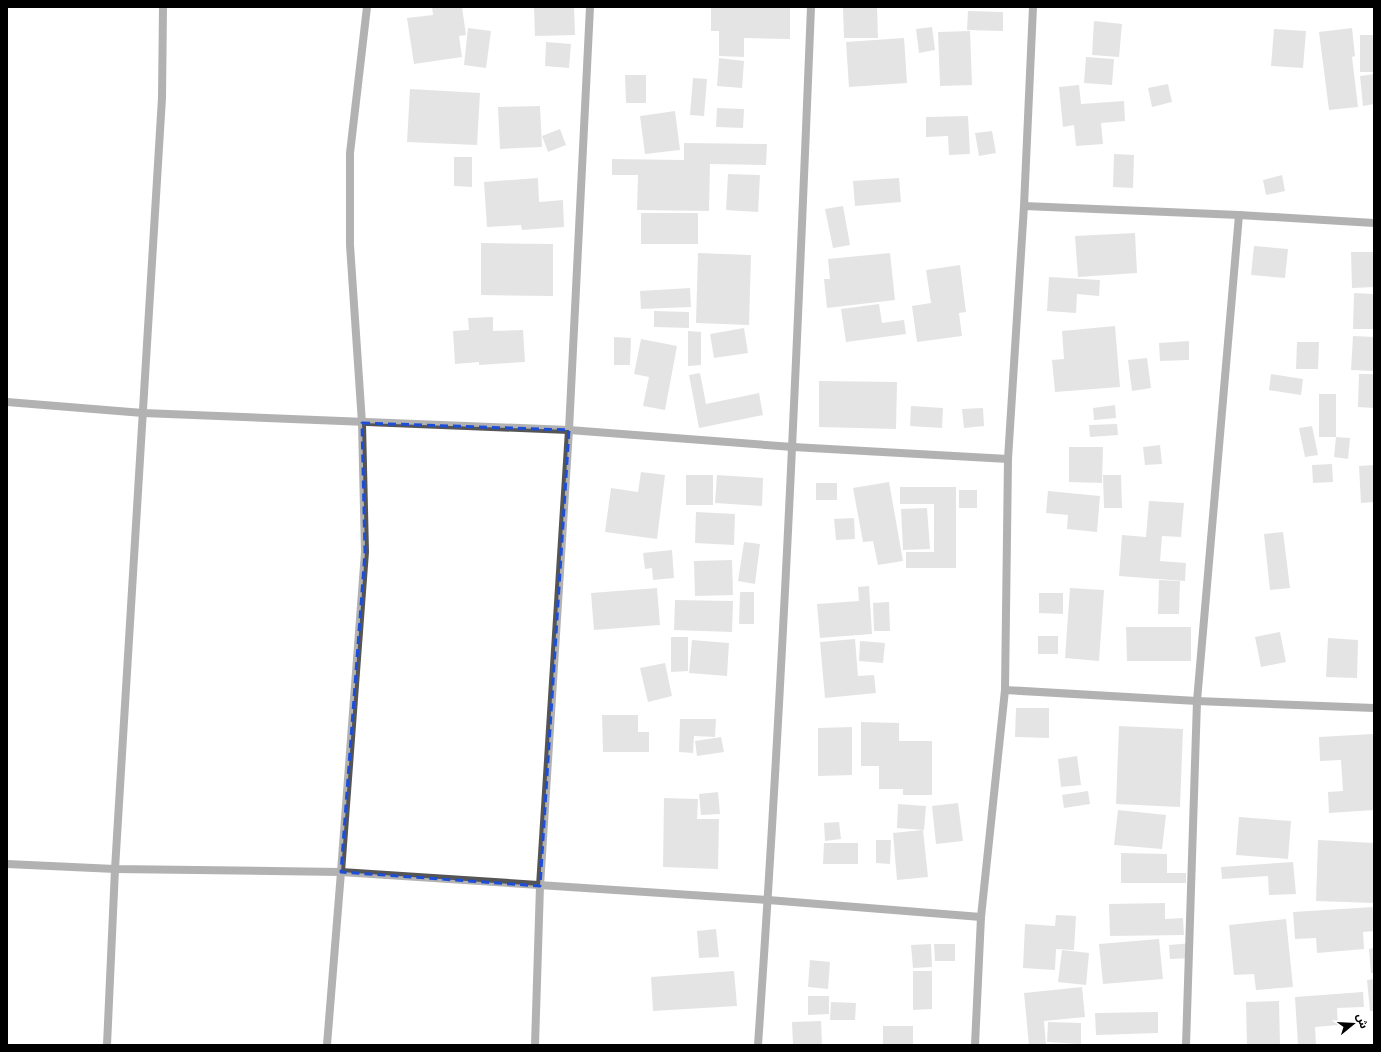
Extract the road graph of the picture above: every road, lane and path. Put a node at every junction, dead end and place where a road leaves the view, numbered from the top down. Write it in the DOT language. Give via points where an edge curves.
graph roads {
  1 [pos="163,7"];
  2 [pos="367,7"];
  3 [pos="590,7"];
  4 [pos="811,7"];
  5 [pos="1034,7"];
  6 [pos="1024,206"];
  7 [pos="1239,215"];
  8 [pos="1374,223"];
  9 [pos="7,402"];
  10 [pos="142,413"];
  11 [pos="362,423"];
  12 [pos="569,430"];
  13 [pos="793,448"];
  14 [pos="1008,459"];
  15 [pos="1005,690"];
  16 [pos="1197,701"];
  17 [pos="1374,708"];
  18 [pos="7,864"];
  19 [pos="115,869"];
  20 [pos="341,872"];
  21 [pos="540,886"];
  22 [pos="768,900"];
  23 [pos="981,917"];
  24 [pos="107,1045"];
  25 [pos="327,1045"];
  26 [pos="535,1045"];
  27 [pos="758,1045"];
  28 [pos="975,1045"];
  29 [pos="1186,1045"];
  1 -- 10 [label="street" via="162,98"];
  2 -- 11 [label="street" via="350,161 350,245"];
  3 -- 12 [label="street"];
  4 -- 13 [label="street"];
  5 -- 6 [label="street"];
  6 -- 7 [label="street"];
  6 -- 14 [label="street"];
  7 -- 8 [label="street"];
  7 -- 16 [label="street"];
  9 -- 10 [label="street"];
  10 -- 11 [label="street"];
  10 -- 19 [label="street"];
  11 -- 12 [label="street"];
  11 -- 20 [label="street" via="365,552"];
  12 -- 13 [label="street"];
  12 -- 21 [label="street"];
  13 -- 14 [label="street"];
  13 -- 22 [label="street"];
  14 -- 15 [label="street"];
  15 -- 16 [label="street"];
  15 -- 23 [label="street"];
  16 -- 17 [label="street"];
  16 -- 29 [label="street"];
  18 -- 19 [label="street"];
  19 -- 20 [label="street"];
  19 -- 24 [label="street"];
  20 -- 21 [label="street"];
  20 -- 25 [label="street"];
  21 -- 22 [label="street"];
  21 -- 26 [label="street"];
  22 -- 23 [label="street"];
  22 -- 27 [label="street"];
  23 -- 28 [label="street"];
}
